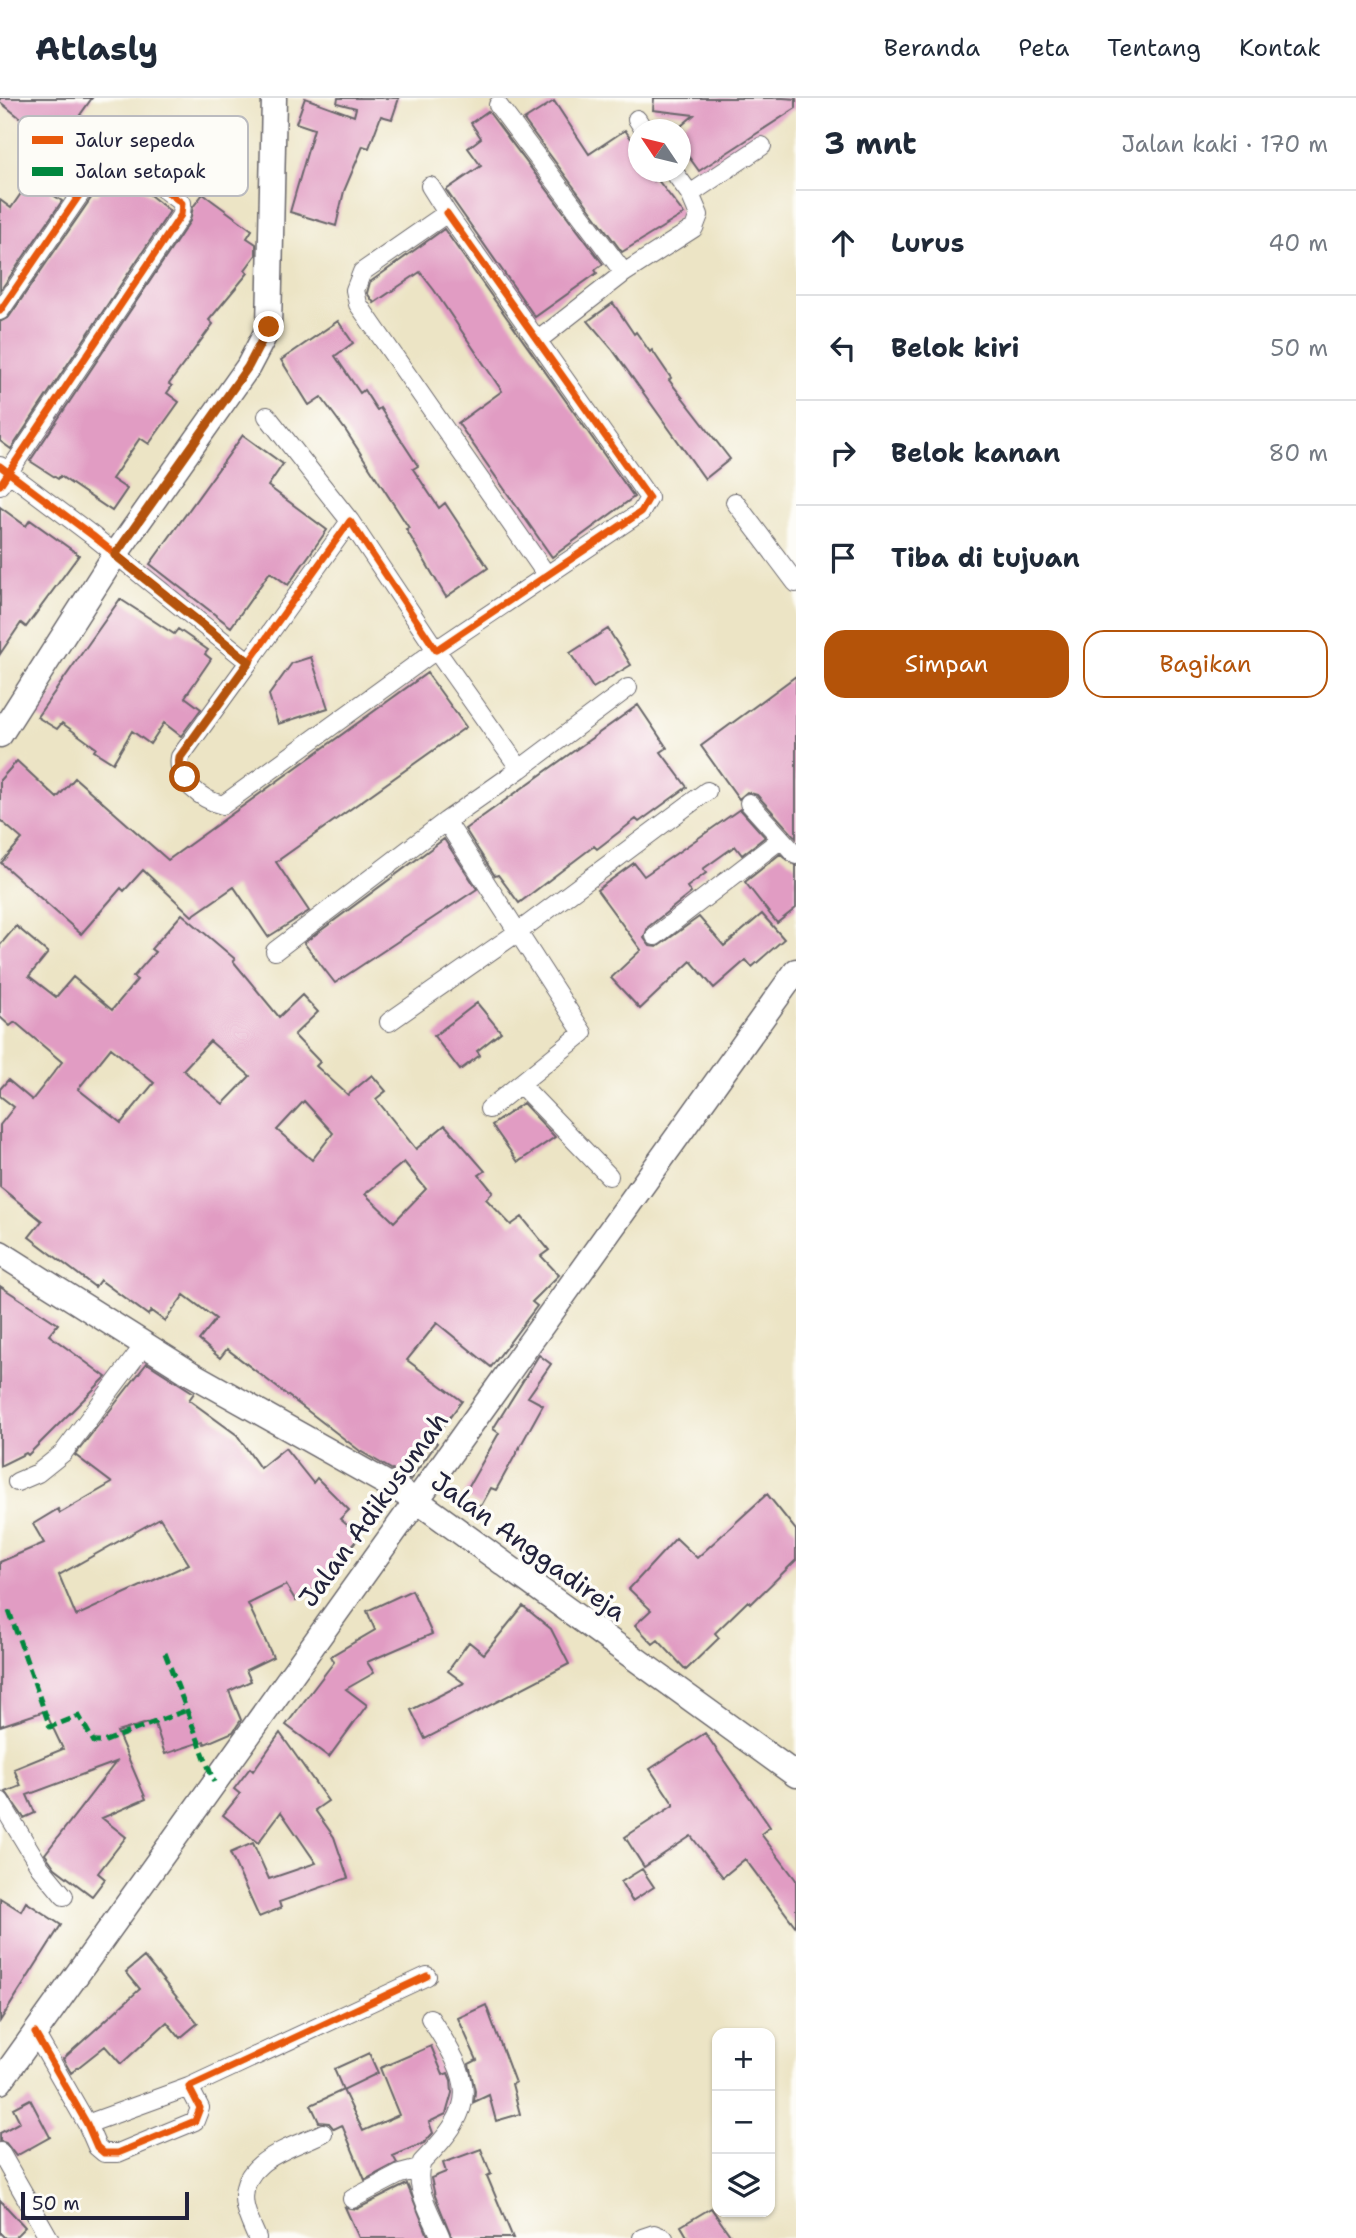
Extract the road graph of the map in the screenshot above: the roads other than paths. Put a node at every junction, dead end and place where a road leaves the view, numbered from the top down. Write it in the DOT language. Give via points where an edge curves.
graph roads {
  1 [pos="274,98"];
  2 [pos="498,105"];
  3 [pos="762,146"];
  4 [pos="681,182"];
  5 [pos="430,186"];
  6 [pos="690,194"];
  7 [pos="79,196"];
  8 [pos="172,196"];
  9 [pos="447,213"];
  10 [pos="624,274"];
  11 [pos="0,311"];
  12 [pos="537,341"];
  13 [pos="267,416"];
  14 [pos="3,474"];
  15 [pos="735,502"];
  16 [pos="350,521"];
  17 [pos="115,555"];
  18 [pos="546,574"];
  19 [pos="796,583"];
  20 [pos="436,650"];
  21 [pos="249,662"];
  22 [pos="628,688"];
  23 [pos="0,736"];
  24 [pos="520,769"];
  25 [pos="706,791"];
  26 [pos="748,803"];
  27 [pos="446,821"];
  28 [pos="781,839"];
  29 [pos="796,855"];
  30 [pos="518,932"];
  31 [pos="655,936"];
  32 [pos="275,951"];
  33 [pos="796,971"];
  34 [pos="389,1022"];
  35 [pos="520,1084"];
  36 [pos="489,1109"];
  37 [pos="609,1176"];
  38 [pos="0,1253"];
  39 [pos="145,1344"];
  40 [pos="17,1482"];
  41 [pos="416,1500"];
  42 [pos="796,1775"];
  43 [pos="0,1801"];
  44 [pos="64,1896"];
  45 [pos="426,1976"];
  46 [pos="430,2018"];
  47 [pos="35,2033"];
  48 [pos="0,2082"];
  49 [pos="189,2087"];
  50 [pos="87,2124"];
  51 [pos="323,2133"];
  52 [pos="0,2152"];
  53 [pos="419,2169"];
  54 [pos="352,2199"];
  55 [pos="49,2238"];
  56 [pos="257,2238"];
  57 [pos="441,2238"];
  58 [pos="642,2238"];
  59 [pos="664,2238"];
  1 -- 17 [label="main road" via="269,327 248,367"];
  2 -- 10 [label="street"];
  3 -- 6 [label="street"];
  4 -- 6 [label="street"];
  5 -- 9 [label="street"];
  6 -- 10 [label="street" via="699,215 694,228"];
  7 -- 11 [label="street"];
  8 -- 14 [label="street" via="182,204 181,215"];
  9 -- 12 [label="street"];
  9 -- 18 [label="street" via="362,272 355,290 358,304"];
  10 -- 12 [label="street"];
  12 -- 18 [label="street" via="649,498 641,512"];
  13 -- 16 [label="street"];
  14 -- 17 [label="street"];
  15 -- 19 [label="street"];
  16 -- 20 [label="street"];
  16 -- 21 [label="street"];
  17 -- 21 [label="street"];
  17 -- 23 [label="main road"];
  18 -- 20 [label="street"];
  20 -- 21 [label="street" via="223,806 200,797 179,764 180,757"];
  20 -- 24 [label="street"];
  22 -- 24 [label="street"];
  24 -- 27 [label="street"];
  25 -- 30 [label="street"];
  26 -- 28 [label="street"];
  27 -- 30 [label="street"];
  27 -- 32 [label="street"];
  28 -- 29 [label="street"];
  28 -- 31 [label="street"];
  30 -- 34 [label="street"];
  30 -- 35 [label="street" via="583,1033"];
  33 -- 41 [label="main road, Jalan Adikusumah"];
  35 -- 36 [label="street"];
  35 -- 37 [label="street"];
  38 -- 39 [label="main road, Jalan Anggadireja"];
  39 -- 40 [label="street" via="63,1453 38,1473"];
  39 -- 41 [label="main road, Jalan Anggadireja"];
  41 -- 42 [label="main road, Jalan Anggadireja"];
  41 -- 47 [label="main road, Jalan Adikusumah"];
  43 -- 44 [label="street" via="40,1867"];
  45 -- 49 [label="street"];
  46 -- 53 [label="street" via="458,2068 464,2101 458,2122"];
  47 -- 48 [label="main road, Jalan Adikusumah"];
  47 -- 50 [label="street"];
  49 -- 50 [label="street"];
  49 -- 50 [label="street" via="200,2108 195,2121 118,2153 104,2153 97,2147"];
  51 -- 56 [label="street" via="257,2165 249,2177 245,2206"];
  52 -- 55 [label="street"];
  53 -- 54 [label="street"];
  53 -- 57 [label="street" via="419,2184"];
  58 -- 59 [label="street" via="654,2234"];
}
